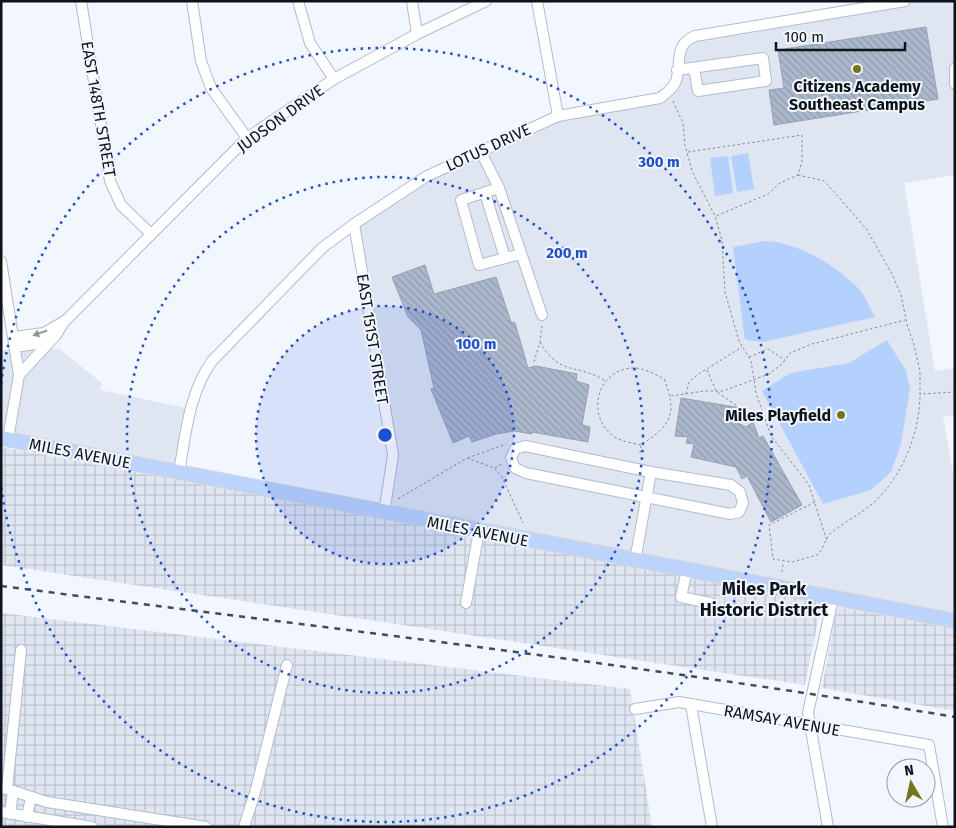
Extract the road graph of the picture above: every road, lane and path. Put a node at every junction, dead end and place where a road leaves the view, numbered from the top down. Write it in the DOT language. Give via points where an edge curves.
graph roads {
  1 [pos="80,1"];
  2 [pos="192,1"];
  3 [pos="298,1"];
  4 [pos="412,1"];
  5 [pos="486,1"];
  6 [pos="537,1"];
  7 [pos="905,1"];
  8 [pos="417,34"];
  9 [pos="694,68"];
  10 [pos="955,68"];
  11 [pos="677,70"];
  12 [pos="334,79"];
  13 [pos="955,84"];
  14 [pos="672,100"];
  15 [pos="558,116"];
  16 [pos="247,138"];
  17 [pos="480,150"];
  18 [pos="687,152"];
  19 [pos="798,175"];
  20 [pos="499,188"];
  21 [pos="484,193"];
  22 [pos="715,216"];
  23 [pos="354,224"];
  24 [pos="150,233"];
  25 [pos="521,254"];
  26 [pos="505,258"];
  27 [pos="1,260"];
  28 [pos="542,315"];
  29 [pos="906,320"];
  30 [pos="64,322"];
  31 [pos="14,342"];
  32 [pos="49,342"];
  33 [pos="540,342"];
  34 [pos="742,347"];
  35 [pos="749,357"];
  36 [pos="785,360"];
  37 [pos="534,362"];
  38 [pos="707,370"];
  39 [pos="19,375"];
  40 [pos="754,380"];
  41 [pos="605,381"];
  42 [pos="716,391"];
  43 [pos="955,392"];
  44 [pos="686,394"];
  45 [pos="920,394"];
  46 [pos="671,396"];
  47 [pos="765,419"];
  48 [pos="4,439"];
  49 [pos="507,443"];
  50 [pos="641,445"];
  51 [pos="640,453"];
  52 [pos="467,458"];
  53 [pos="504,463"];
  54 [pos="494,468"];
  55 [pos="179,472"];
  56 [pos="651,472"];
  57 [pos="647,497"];
  58 [pos="398,499"];
  59 [pos="815,502"];
  60 [pos="384,513"];
  61 [pos="523,523"];
  62 [pos="479,531"];
  63 [pos="827,541"];
  64 [pos="635,561"];
  65 [pos="783,562"];
  66 [pos="687,570"];
  67 [pos="782,572"];
  68 [pos="833,598"];
  69 [pos="466,603"];
  70 [pos="710,603"];
  71 [pos="955,621"];
  72 [pos="21,650"];
  73 [pos="287,665"];
  74 [pos="691,705"];
  75 [pos="635,708"];
  76 [pos="810,725"];
  77 [pos="7,789"];
  78 [pos="32,797"];
  79 [pos="6,813"];
  80 [pos="27,817"];
  81 [pos="92,827"];
  82 [pos="206,827"];
  83 [pos="244,827"];
  84 [pos="712,827"];
  85 [pos="828,827"];
  86 [pos="943,827"];
  1 -- 24 [label="street, EAST 148TH STREET" via="110,181 121,206"];
  2 -- 16 [label="street" via="201,61 211,88"];
  3 -- 12 [label="street" via="310,43"];
  4 -- 8 [label="street"];
  5 -- 8 [label="street, JUDSON DRIVE"];
  6 -- 15 [label="street"];
  7 -- 11 [label="street, LOTUS DRIVE" via="695,36 688,39 679,52"];
  8 -- 12 [label="street, JUDSON DRIVE"];
  9 -- 9 [label="street" via="763,58 766,81 698,91"];
  9 -- 11 [label="street"];
  10 -- 13 [label="street"];
  11 -- 15 [label="street, LOTUS DRIVE" via="676,82 660,98"];
  12 -- 16 [label="street, JUDSON DRIVE"];
  14 -- 18 [label="path" via="683,123"];
  15 -- 17 [label="street, LOTUS DRIVE"];
  16 -- 24 [label="street, JUDSON DRIVE"];
  17 -- 20 [label="street"];
  17 -- 23 [label="street, LOTUS DRIVE" via="427,176"];
  18 -- 19 [label="path" via="802,135 802,161"];
  18 -- 22 [label="path" via="692,171"];
  19 -- 22 [label="path" via="780,183 768,194"];
  19 -- 29 [label="path" via="824,181 867,230 901,295"];
  20 -- 21 [label="street"];
  20 -- 25 [label="street"];
  21 -- 26 [label="street"];
  21 -- 26 [label="street" via="461,200 479,265"];
  22 -- 34 [label="path" via="722,240 725,292"];
  23 -- 55 [label="street, LOTUS DRIVE" via="322,248 201,376 192,403"];
  23 -- 60 [label="street, EAST 151ST STREET" via="393,455"];
  24 -- 30 [label="street, JUDSON DRIVE"];
  25 -- 26 [label="street"];
  25 -- 28 [label="street"];
  27 -- 31 [label="street"];
  28 -- 33 [label="path"];
  29 -- 36 [label="path" via="812,344 790,353"];
  29 -- 45 [label="path" via="920,371"];
  30 -- 31 [label="street, JUDSON DRIVE, one-way"];
  30 -- 32 [label="street, JUDSON DRIVE"];
  31 -- 32 [label="street"];
  31 -- 39 [label="street"];
  32 -- 39 [label="street, JUDSON DRIVE"];
  33 -- 37 [label="path"];
  33 -- 41 [label="path" via="548,356 561,365"];
  34 -- 35 [label="path"];
  34 -- 38 [label="path"];
  35 -- 36 [label="path" via="768,349"];
  35 -- 40 [label="path"];
  36 -- 40 [label="path" via="769,374"];
  38 -- 42 [label="path"];
  38 -- 44 [label="path" via="689,382"];
  39 -- 48 [label="street"];
  40 -- 42 [label="path"];
  40 -- 47 [label="path"];
  41 -- 46 [label="path" via="614,372 632,368 648,371 664,379"];
  41 -- 50 [label="path" via="598,398 599,417 619,440"];
  42 -- 44 [label="path"];
  42 -- 47 [label="path" via="748,414"];
  43 -- 45 [label="path"];
  44 -- 46 [label="path"];
  45 -- 63 [label="path" via="916,427 896,473 874,502 830,534"];
  46 -- 50 [label="path" via="671,417 660,432"];
  47 -- 59 [label="path" via="771,436 809,485"];
  48 -- 55 [label="main road, MILES AVENUE"];
  49 -- 52 [label="path"];
  50 -- 51 [label="path"];
  52 -- 54 [label="path"];
  52 -- 58 [label="path"];
  53 -- 54 [label="path"];
  54 -- 61 [label="path" via="502,477"];
  55 -- 60 [label="main road, MILES AVENUE"];
  56 -- 57 [label="street"];
  56 -- 57 [label="street" via="731,485 740,492 743,503 738,512 730,514"];
  56 -- 57 [label="street" via="525,446 515,449 511,458 516,468 526,473"];
  57 -- 64 [label="street"];
  59 -- 63 [label="path"];
  59 -- 65 [label="path" via="769,525 773,560"];
  60 -- 62 [label="main road, MILES AVENUE"];
  62 -- 64 [label="main road, MILES AVENUE"];
  62 -- 69 [label="street"];
  63 -- 65 [label="path" via="817,555 801,561"];
  64 -- 66 [label="main road, MILES AVENUE"];
  65 -- 67 [label="path"];
  66 -- 68 [label="main road, MILES AVENUE"];
  66 -- 70 [label="street" via="681,597"];
  68 -- 71 [label="main road, MILES AVENUE"];
  68 -- 76 [label="street" via="808,713"];
  72 -- 77 [label="street"];
  73 -- 83 [label="street"];
  74 -- 75 [label="street, RAMSAY AVENUE" via="679,702"];
  74 -- 76 [label="street, RAMSAY AVENUE"];
  74 -- 84 [label="street"];
  76 -- 85 [label="street"];
  76 -- 86 [label="street, RAMSAY AVENUE" via="929,745"];
  77 -- 78 [label="street"];
  77 -- 79 [label="street"];
  78 -- 80 [label="street"];
  78 -- 82 [label="street"];
  79 -- 80 [label="street"];
  80 -- 81 [label="street"];
}
